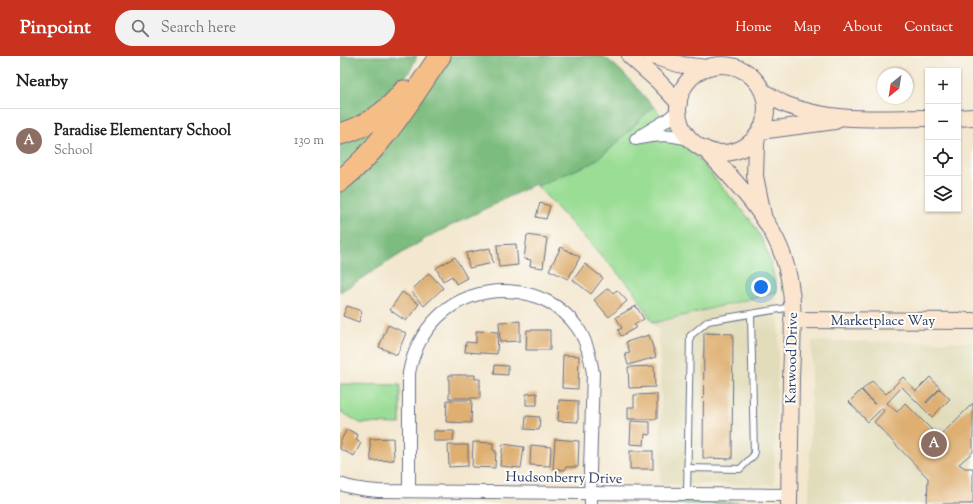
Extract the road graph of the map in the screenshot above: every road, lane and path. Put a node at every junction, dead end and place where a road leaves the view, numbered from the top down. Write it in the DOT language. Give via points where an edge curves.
graph roads {
  1 [pos="424,56"];
  2 [pos="430,56"];
  3 [pos="440,56"];
  4 [pos="630,56"];
  5 [pos="652,56"];
  6 [pos="706,68"];
  7 [pos="412,82"];
  8 [pos="763,92"];
  9 [pos="678,107"];
  10 [pos="973,117"];
  11 [pos="850,118"];
  12 [pos="925,118"];
  13 [pos="961,118"];
  14 [pos="340,134"];
  15 [pos="759,134"];
  16 [pos="692,140"];
  17 [pos="705,149"];
  18 [pos="340,181"];
  19 [pos="763,219"];
  20 [pos="792,313"];
  21 [pos="751,314"];
  22 [pos="973,321"];
  23 [pos="687,468"];
  24 [pos="340,484"];
  25 [pos="409,491"];
  26 [pos="687,494"];
  27 [pos="591,498"];
  28 [pos="789,500"];
  1 -- 7 [label="highway"];
  2 -- 7 [label="highway"];
  3 -- 18 [label="highway" via="372,150"];
  4 -- 9 [label="main road" via="658,81"];
  5 -- 6 [label="main road" via="682,65"];
  6 -- 8 [label="main road" via="725,65 739,68 752,76"];
  6 -- 9 [label="main road" via="688,82 680,96"];
  7 -- 14 [label="highway" via="376,117 356,129"];
  8 -- 11 [label="main road" via="800,110"];
  8 -- 15 [label="main road" via="766,112"];
  9 -- 16 [label="main road" via="682,127"];
  9 -- 16 [label="street" via="667,120 636,139 659,134"];
  10 -- 13 [label="main road"];
  11 -- 12 [label="main road"];
  11 -- 15 [label="main road"];
  15 -- 17 [label="main road" via="745,147 730,152 721,153"];
  15 -- 19 [label="main road, Karwood Drive" via="755,176"];
  16 -- 17 [label="main road"];
  17 -- 19 [label="main road, Karwood Drive" via="732,178"];
  19 -- 20 [label="main road, Karwood Drive" via="784,260"];
  20 -- 21 [label="lane"];
  20 -- 22 [label="main road, Marketplace Way"];
  20 -- 28 [label="main road, Karwood Drive"];
  21 -- 23 [label="lane" via="708,322 690,336"];
  21 -- 23 [label="lane" via="754,455 740,469"];
  23 -- 26 [label="lane"];
  24 -- 25 [label="street, Hudsonberry Drive" via="364,490"];
  25 -- 27 [label="street, Hudsonberry Drive"];
  25 -- 27 [label="street" via="409,373 418,344 438,316 453,306 468,298 509,290 523,292 553,304 578,328 585,342 593,373"];
  26 -- 27 [label="street, Hudsonberry Drive"];
  26 -- 28 [label="street, Hudsonberry Drive"];
}
